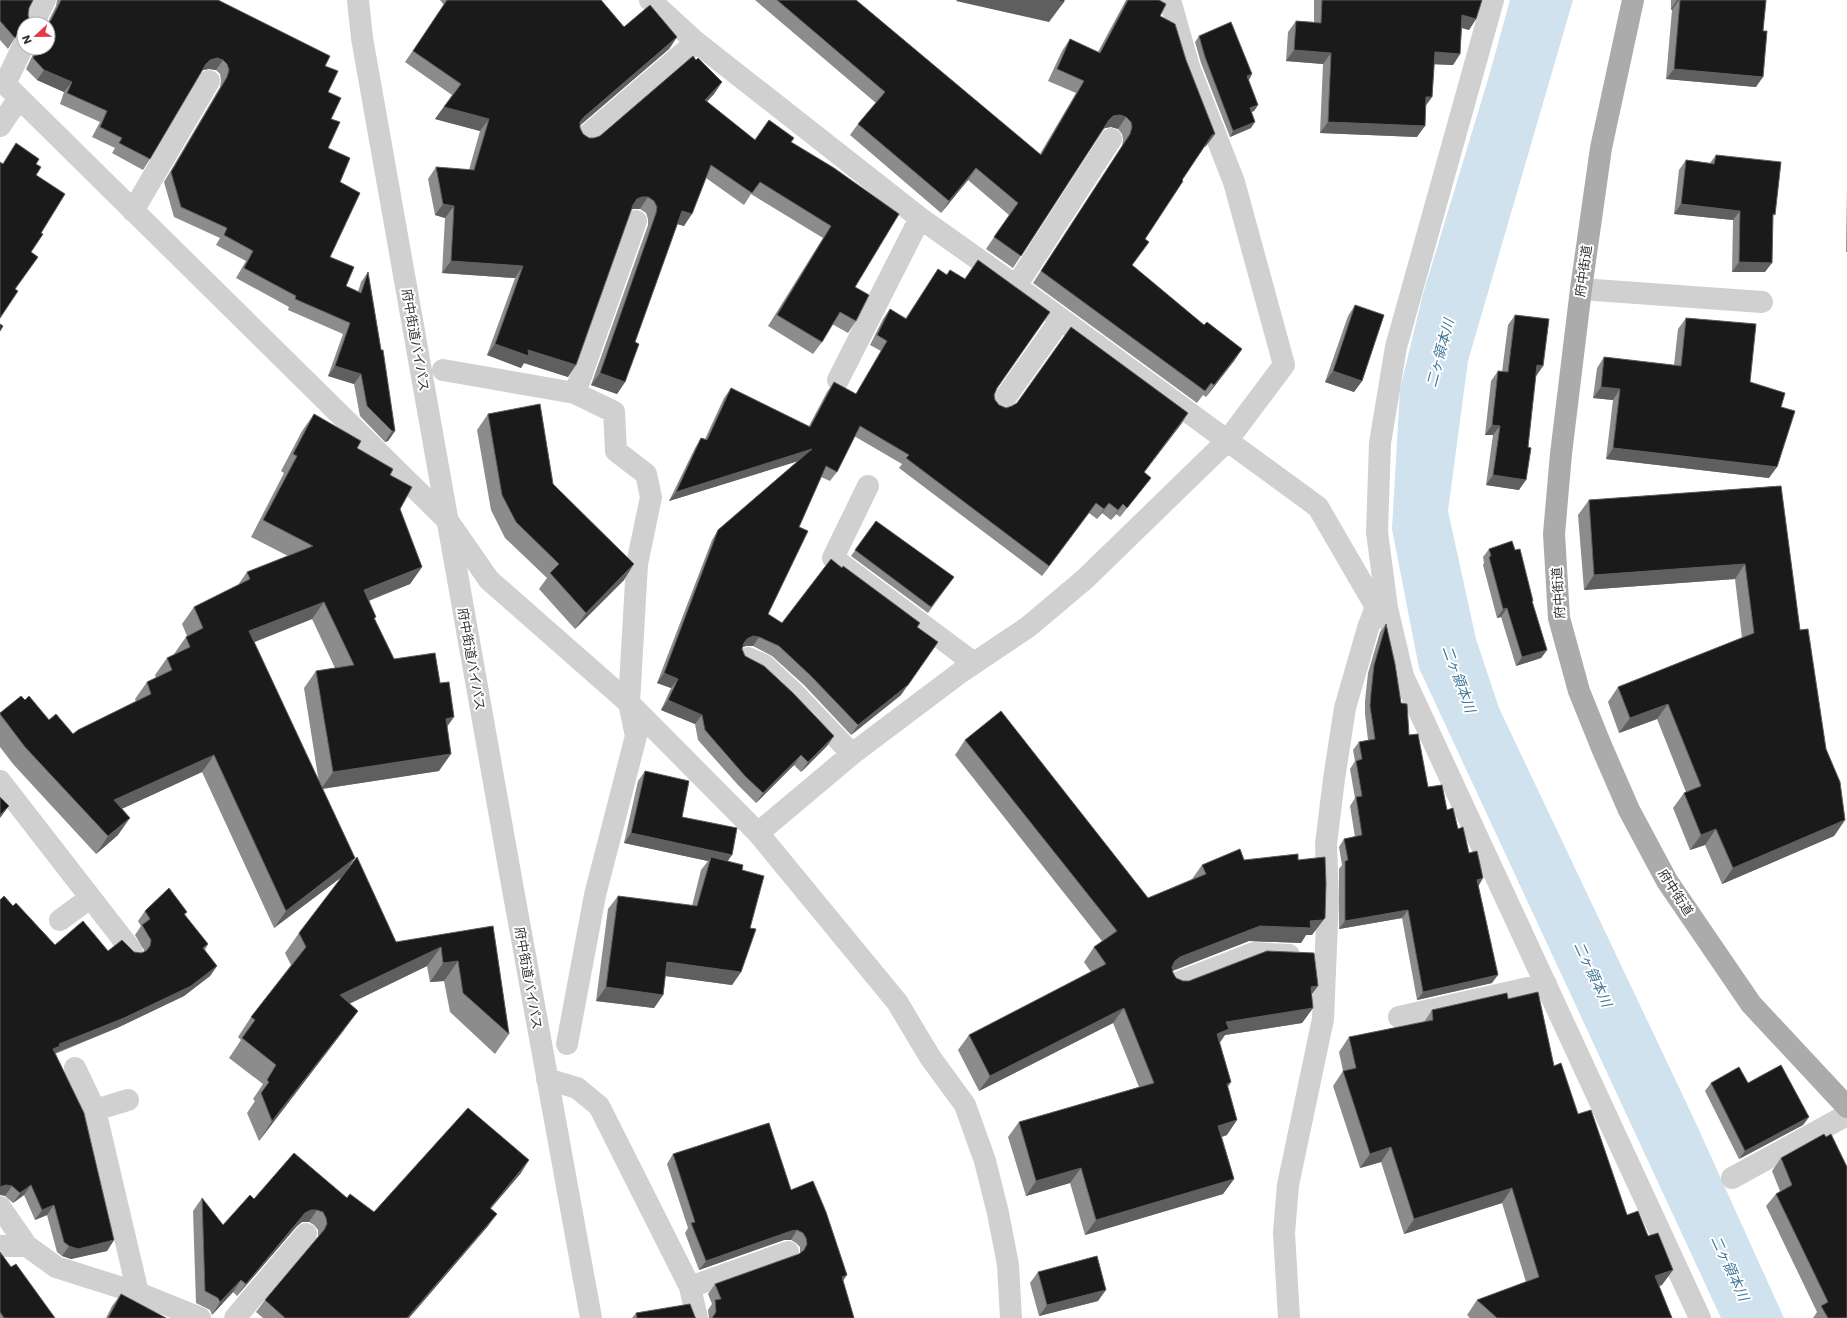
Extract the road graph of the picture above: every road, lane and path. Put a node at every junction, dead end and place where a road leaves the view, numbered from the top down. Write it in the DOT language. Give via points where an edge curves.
graph roads {
  1 [pos="45,0"];
  2 [pos="358,0"];
  3 [pos="650,0"];
  4 [pos="1170,0"];
  5 [pos="1493,0"];
  6 [pos="1633,0"];
  7 [pos="37,16"];
  8 [pos="696,42"];
  9 [pos="20,56"];
  10 [pos="209,81"];
  11 [pos="8,87"];
  12 [pos="0,126"];
  13 [pos="584,138"];
  14 [pos="1111,139"];
  15 [pos="133,211"];
  16 [pos="920,218"];
  17 [pos="636,220"];
  18 [pos="1016,286"];
  19 [pos="1581,289"];
  20 [pos="1762,302"];
  21 [pos="1061,319"];
  22 [pos="443,370"];
  23 [pos="838,380"];
  24 [pos="575,393"];
  25 [pos="1000,405"];
  26 [pos="1228,441"];
  27 [pos="868,486"];
  28 [pos="448,521"];
  29 [pos="1382,608"];
  30 [pos="748,658"];
  31 [pos="974,663"];
  32 [pos="629,703"];
  33 [pos="852,754"];
  34 [pos="0,781"];
  35 [pos="758,833"];
  36 [pos="90,898"];
  37 [pos="60,920"];
  38 [pos="132,951"];
  39 [pos="1326,957"];
  40 [pos="1174,984"];
  41 [pos="1546,984"];
  42 [pos="1399,1017"];
  43 [pos="567,1044"];
  44 [pos="75,1068"];
  45 [pos="547,1079"];
  46 [pos="128,1100"];
  47 [pos="1847,1107"];
  48 [pos="95,1110"];
  49 [pos="1847,1114"];
  50 [pos="1732,1178"];
  51 [pos="0,1207"];
  52 [pos="306,1234"];
  53 [pos="0,1246"];
  54 [pos="27,1246"];
  55 [pos="788,1252"];
  56 [pos="690,1287"];
  57 [pos="138,1293"];
  58 [pos="200,1318"];
  59 [pos="235,1318"];
  60 [pos="591,1318"];
  61 [pos="697,1318"];
  62 [pos="1011,1318"];
  63 [pos="1289,1318"];
  64 [pos="1700,1318"];
  1 -- 7 [label="street"];
  2 -- 28 [label="street, 府中街道バイパス" via="362,38"];
  3 -- 8 [label="street"];
  4 -- 26 [label="street" via="1189,67 1234,182 1284,365"];
  5 -- 29 [label="street" via="1396,347 1380,443 1378,532"];
  6 -- 19 [label="main road, 府中街道" via="1601,148"];
  8 -- 13 [label="street"];
  8 -- 16 [label="street"];
  9 -- 11 [label="street"];
  10 -- 15 [label="street"];
  11 -- 12 [label="street"];
  11 -- 15 [label="street"];
  14 -- 18 [label="street"];
  15 -- 28 [label="street"];
  16 -- 18 [label="street"];
  16 -- 23 [label="street"];
  17 -- 24 [label="street"];
  18 -- 21 [label="street"];
  19 -- 20 [label="street"];
  19 -- 47 [label="main road, 府中街道" via="1560,454 1554,534 1559,618 1579,691 1629,810 1667,880 1751,1004"];
  21 -- 25 [label="street"];
  21 -- 26 [label="street"];
  22 -- 24 [label="street"];
  24 -- 32 [label="street" via="614,412 616,451 646,474 651,496 637,564"];
  26 -- 29 [label="street" via="1318,507"];
  26 -- 31 [label="street" via="1085,579 1028,627"];
  27 -- 31 [label="street" via="833,558"];
  28 -- 32 [label="street" via="489,580"];
  28 -- 45 [label="street, 府中街道バイパス"];
  29 -- 39 [label="street" via="1368,628 1345,708 1326,844"];
  29 -- 41 [label="street" via="1403,676 1429,736"];
  30 -- 33 [label="street" via="764,665"];
  31 -- 33 [label="street"];
  32 -- 35 [label="street"];
  32 -- 43 [label="street" via="636,736 595,896"];
  33 -- 35 [label="street"];
  34 -- 36 [label="street"];
  35 -- 62 [label="street" via="897,1002 930,1057 964,1105 985,1161 998,1213 1008,1265"];
  36 -- 37 [label="street"];
  36 -- 38 [label="street"];
  39 -- 40 [label="street" via="1254,952"];
  39 -- 63 [label="street" via="1322,1019 1288,1185 1284,1233"];
  41 -- 42 [label="street"];
  41 -- 64 [label="street"];
  44 -- 48 [label="street"];
  45 -- 56 [label="street" via="577,1088 599,1106"];
  45 -- 60 [label="street, 府中街道バイパス"];
  46 -- 48 [label="street"];
  48 -- 57 [label="street"];
  49 -- 50 [label="street"];
  51 -- 54 [label="street"];
  52 -- 59 [label="street"];
  53 -- 54 [label="street"];
  54 -- 57 [label="street" via="56,1267"];
  55 -- 56 [label="street"];
  56 -- 61 [label="street"];
  57 -- 58 [label="street"];
}
